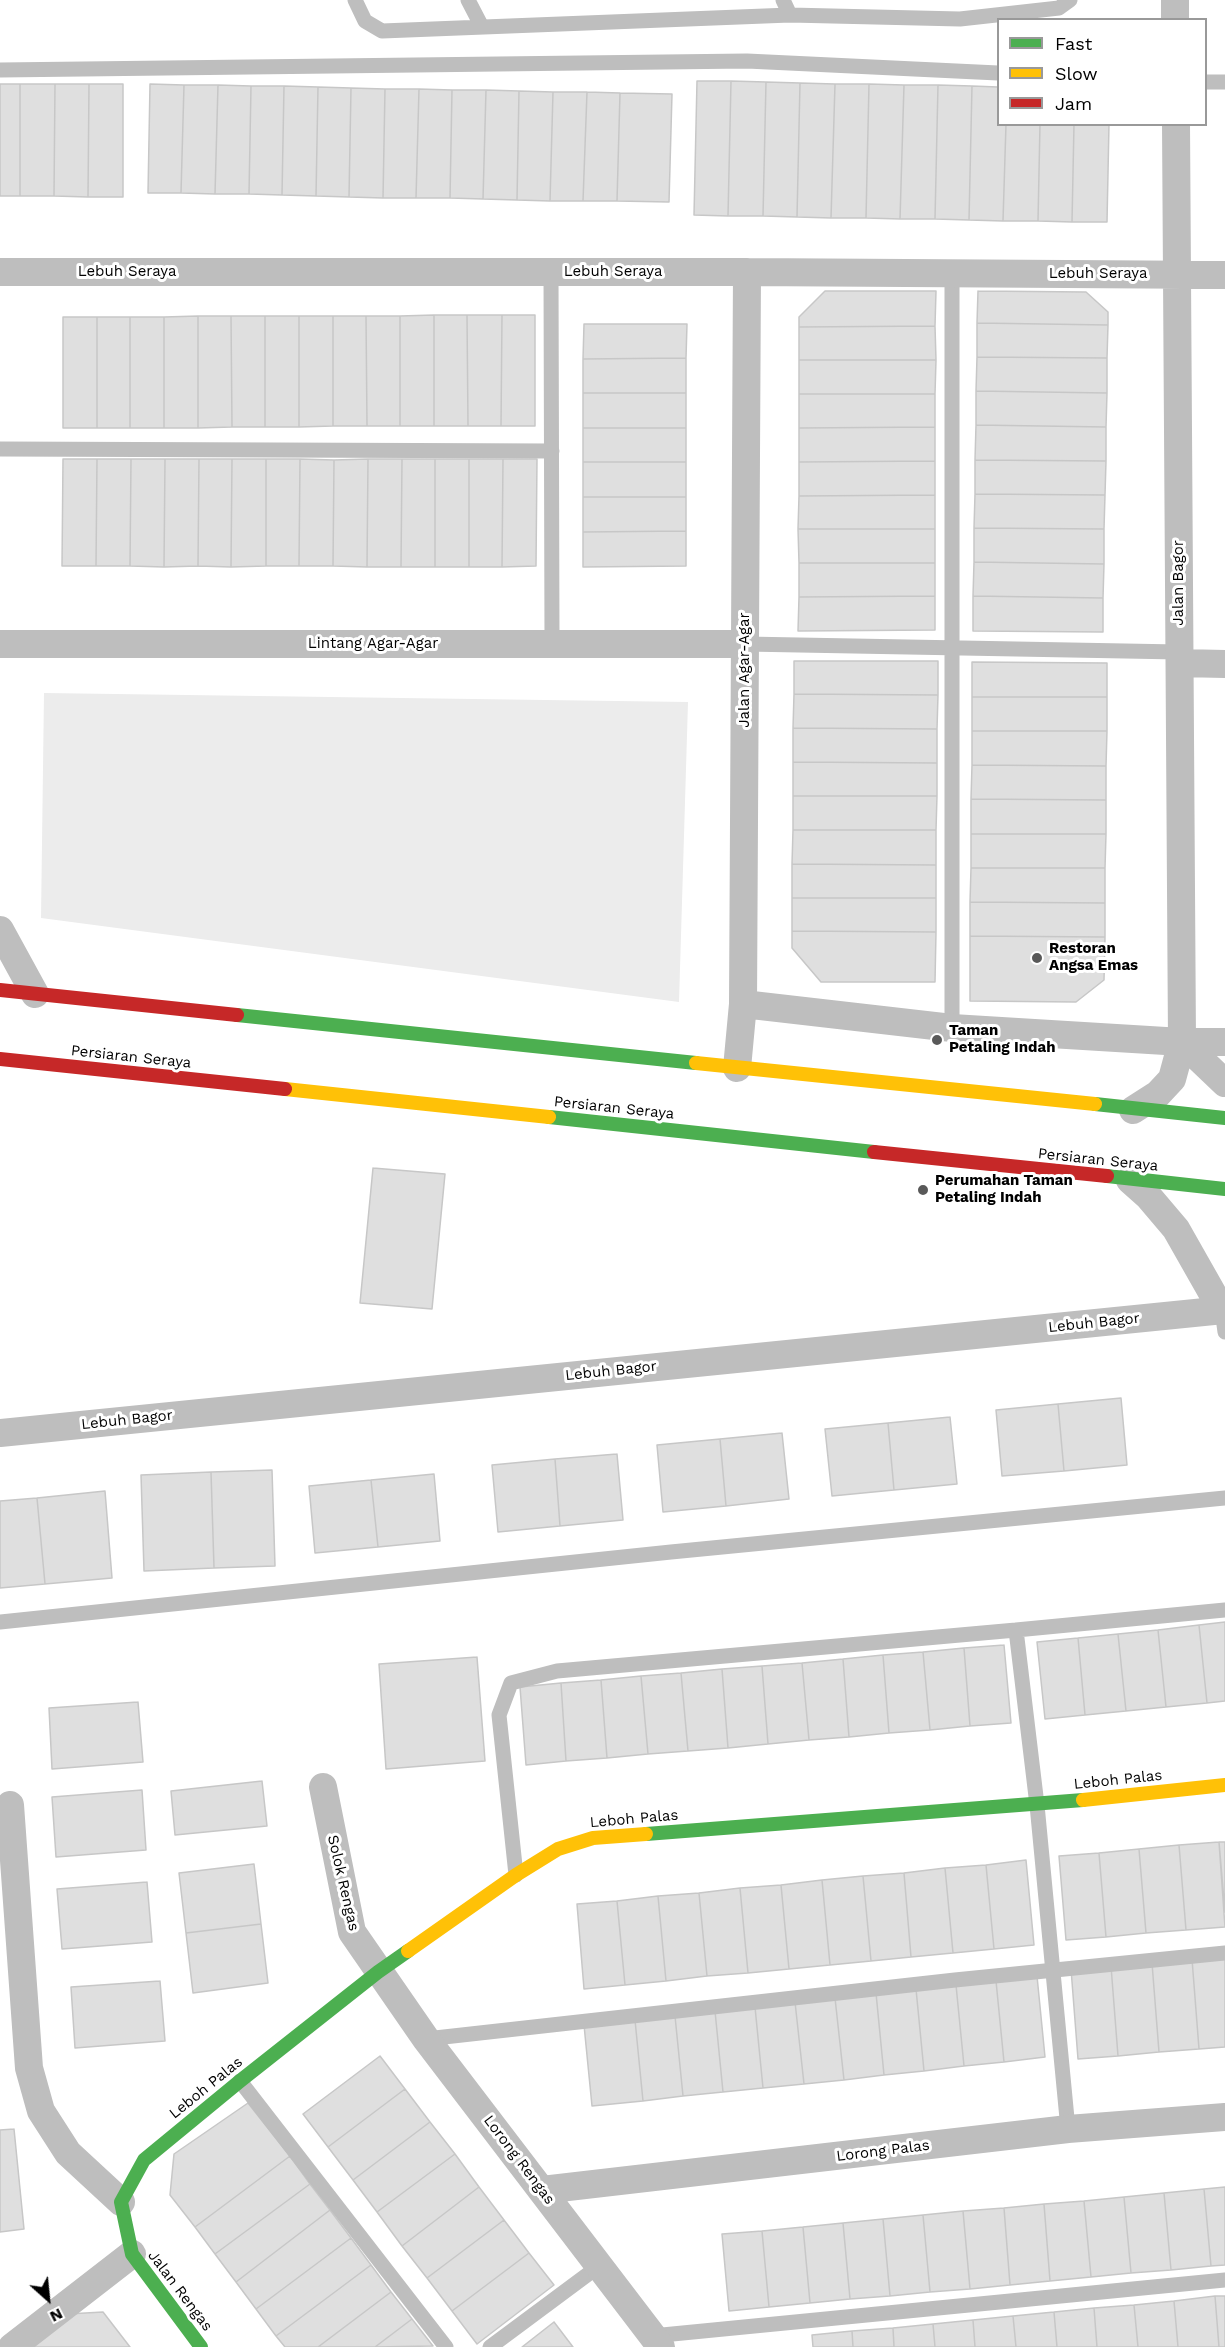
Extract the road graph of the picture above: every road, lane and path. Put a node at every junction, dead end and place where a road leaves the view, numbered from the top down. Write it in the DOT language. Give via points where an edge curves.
graph roads {
  1 [pos="355,0"];
  2 [pos="468,0"];
  3 [pos="783,0"];
  4 [pos="1070,0"];
  5 [pos="1175,0"];
  6 [pos="790,15"];
  7 [pos="1175,18"];
  8 [pos="481,25"];
  9 [pos="0,70"];
  10 [pos="997,73"];
  11 [pos="1207,82"];
  12 [pos="1225,82"];
  13 [pos="1176,126"];
  14 [pos="0,272"];
  15 [pos="551,272"];
  16 [pos="747,272"];
  17 [pos="952,273"];
  18 [pos="1177,274"];
  19 [pos="1225,275"];
  20 [pos="0,449"];
  21 [pos="552,451"];
  22 [pos="0,644"];
  23 [pos="552,644"];
  24 [pos="745,644"];
  25 [pos="952,648"];
  26 [pos="1179,657"];
  27 [pos="1225,664"];
  28 [pos="0,930"];
  29 [pos="0,990"];
  30 [pos="35,994"];
  31 [pos="743,1004"];
  32 [pos="952,1028"];
  33 [pos="1182,1042"];
  34 [pos="1225,1042"];
  35 [pos="0,1059"];
  36 [pos="737,1068"];
  37 [pos="1225,1083"];
  38 [pos="1133,1110"];
  39 [pos="1225,1118"];
  40 [pos="1130,1179"];
  41 [pos="1225,1189"];
  42 [pos="1224,1313"];
  43 [pos="0,1433"];
  44 [pos="1225,1498"];
  45 [pos="1225,1610"];
  46 [pos="0,1622"];
  47 [pos="1016,1630"];
  48 [pos="1225,1785"];
  49 [pos="323,1787"];
  50 [pos="10,1805"];
  51 [pos="1037,1805"];
  52 [pos="516,1875"];
  53 [pos="1225,1953"];
  54 [pos="1053,1970"];
  55 [pos="378,1972"];
  56 [pos="426,2039"];
  57 [pos="240,2080"];
  58 [pos="1225,2117"];
  59 [pos="1068,2129"];
  60 [pos="542,2190"];
  61 [pos="121,2202"];
  62 [pos="132,2254"];
  63 [pos="598,2266"];
  64 [pos="1225,2280"];
  65 [pos="657,2341"];
  66 [pos="12,2347"];
  67 [pos="201,2347"];
  68 [pos="446,2347"];
  69 [pos="490,2347"];
  1 -- 8 [label="lane" via="365,21 382,31"];
  2 -- 8 [label="lane"];
  3 -- 6 [label="lane"];
  4 -- 6 [label="lane" via="1059,8 960,18"];
  5 -- 7 [label="street"];
  6 -- 8 [label="lane"];
  9 -- 10 [label="lane" via="747,61"];
  11 -- 12 [label="lane"];
  13 -- 18 [label="street, Jalan Bagor"];
  14 -- 15 [label="street, Lebuh Seraya"];
  15 -- 16 [label="street, Lebuh Seraya"];
  15 -- 21 [label="lane"];
  16 -- 17 [label="street, Lebuh Seraya"];
  16 -- 24 [label="street, Jalan Agar-Agar"];
  17 -- 18 [label="street, Lebuh Seraya"];
  17 -- 25 [label="lane"];
  18 -- 19 [label="street, Lebuh Seraya"];
  18 -- 26 [label="street, Jalan Bagor"];
  20 -- 21 [label="lane"];
  21 -- 23 [label="lane"];
  22 -- 23 [label="street, Lintang Agar-Agar"];
  23 -- 24 [label="street, Lintang Agar-Agar"];
  24 -- 25 [label="lane"];
  24 -- 31 [label="street, Jalan Agar-Agar"];
  25 -- 26 [label="lane"];
  25 -- 32 [label="lane"];
  26 -- 27 [label="street"];
  26 -- 33 [label="street, Jalan Bagor"];
  28 -- 30 [label="street"];
  29 -- 30 [label="main road"];
  30 -- 36 [label="main road"];
  31 -- 32 [label="street"];
  31 -- 36 [label="street, Jalan Agar-Agar"];
  32 -- 33 [label="street"];
  33 -- 34 [label="street"];
  33 -- 37 [label="street"];
  33 -- 38 [label="street, Jalan Bagor" via="1172,1079 1158,1094"];
  35 -- 40 [label="main road, Persiaran Seraya"];
  36 -- 38 [label="main road"];
  38 -- 39 [label="main road"];
  40 -- 41 [label="main road, Persiaran Seraya"];
  40 -- 42 [label="street, Lebuh Bagor" via="1176,1229"];
  42 -- 43 [label="street, Lebuh Bagor"];
  44 -- 46 [label="lane"];
  45 -- 47 [label="lane"];
  47 -- 51 [label="lane"];
  47 -- 52 [label="lane" via="557,1671 511,1683 500,1715"];
  48 -- 51 [label="main road, Leboh Palas"];
  49 -- 55 [label="street, Solok Rengas" via="352,1932"];
  50 -- 61 [label="street" via="29,2068 41,2111 68,2153"];
  51 -- 52 [label="main road, Leboh Palas" via="593,1838 558,1849"];
  51 -- 54 [label="lane"];
  52 -- 55 [label="main road, Leboh Palas"];
  53 -- 54 [label="lane"];
  54 -- 56 [label="lane"];
  54 -- 59 [label="lane"];
  55 -- 56 [label="street, Lorong Rengas"];
  55 -- 57 [label="main road, Leboh Palas"];
  56 -- 60 [label="street, Lorong Rengas"];
  57 -- 61 [label="main road, Leboh Palas" via="144,2160"];
  57 -- 68 [label="lane"];
  58 -- 59 [label="street, Lorong Palas"];
  59 -- 60 [label="street, Lorong Palas"];
  60 -- 63 [label="street, Lorong Rengas"];
  61 -- 62 [label="main road"];
  62 -- 66 [label="street"];
  62 -- 67 [label="main road, Jalan Rengas"];
  63 -- 65 [label="street, Lorong Rengas"];
  63 -- 69 [label="lane"];
  64 -- 65 [label="lane"];
}
